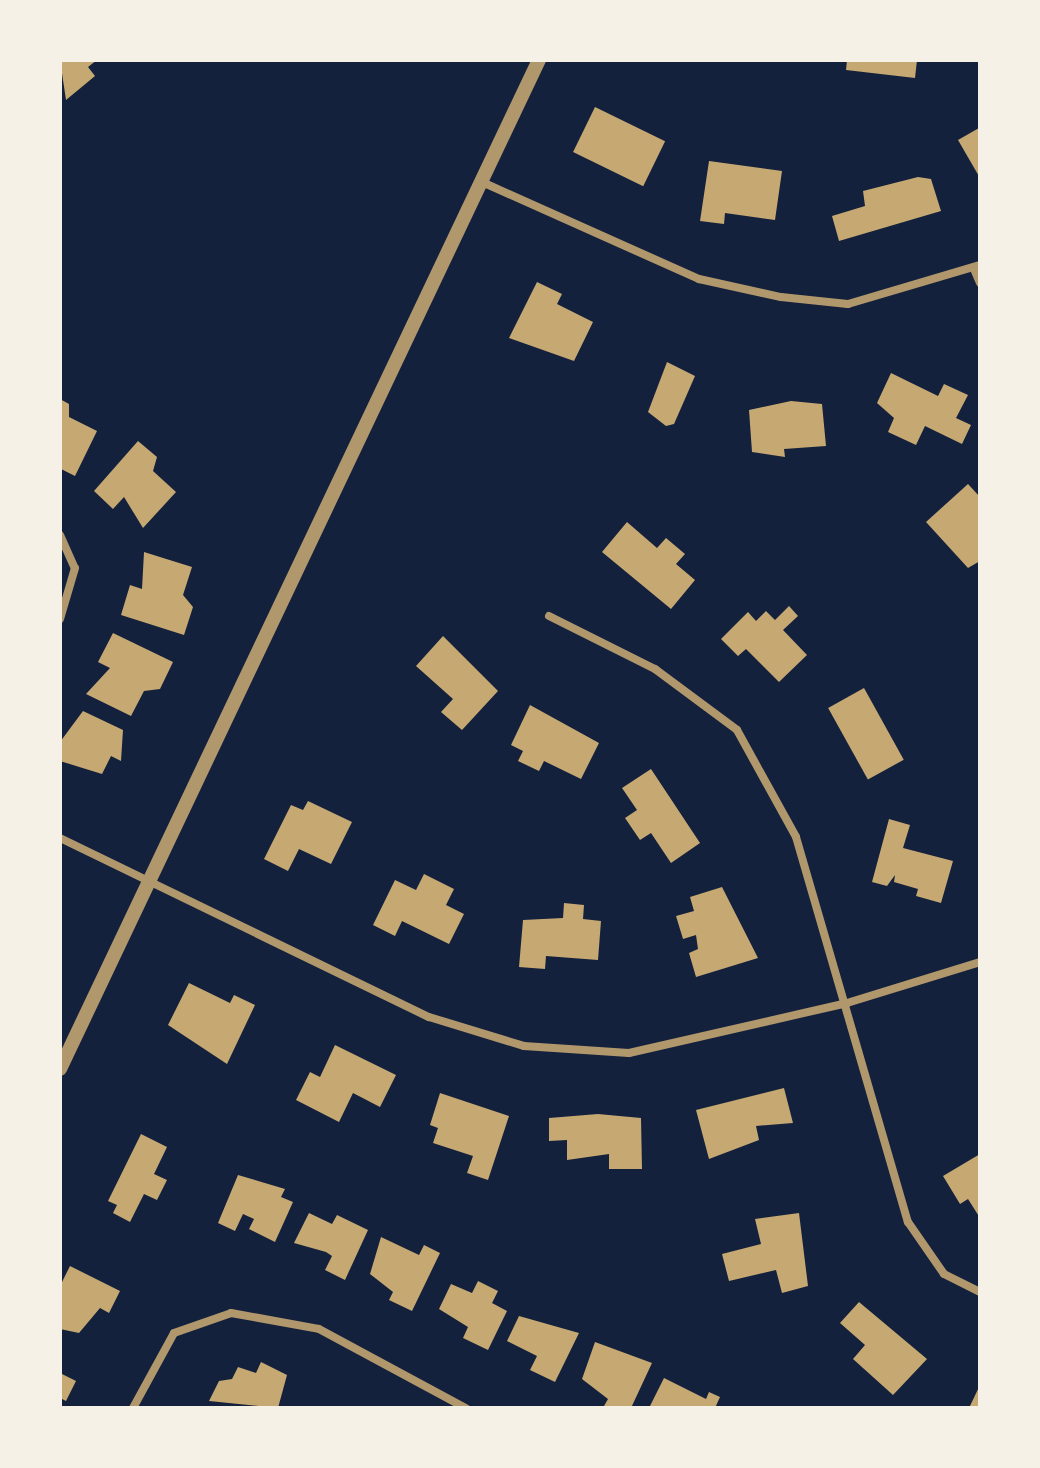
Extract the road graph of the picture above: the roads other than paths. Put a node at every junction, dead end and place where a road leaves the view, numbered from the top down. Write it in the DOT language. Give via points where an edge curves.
graph roads {
  1 [pos="539,60"];
  2 [pos="482,182"];
  3 [pos="977,267"];
  4 [pos="980,283"];
  5 [pos="60,535"];
  6 [pos="549,616"];
  7 [pos="60,619"];
  8 [pos="60,838"];
  9 [pos="148,882"];
  10 [pos="980,962"];
  11 [pos="847,1003"];
  12 [pos="60,1069"];
  13 [pos="980,1292"];
  14 [pos="464,1407"];
  15 [pos="133,1408"];
  1 -- 2 [label="street"];
  2 -- 3 [label="street" via="699,279 781,297 848,304"];
  2 -- 9 [label="street"];
  3 -- 4 [label="street"];
  5 -- 7 [label="street" via="75,582"];
  6 -- 11 [label="street" via="655,669 737,730 796,837"];
  8 -- 9 [label="street"];
  9 -- 11 [label="street" via="429,1017 524,1046 629,1053"];
  9 -- 12 [label="street"];
  10 -- 11 [label="street"];
  11 -- 13 [label="street" via="908,1222 944,1274"];
  14 -- 15 [label="street" via="319,1329 231,1313 174,1333"];
}
